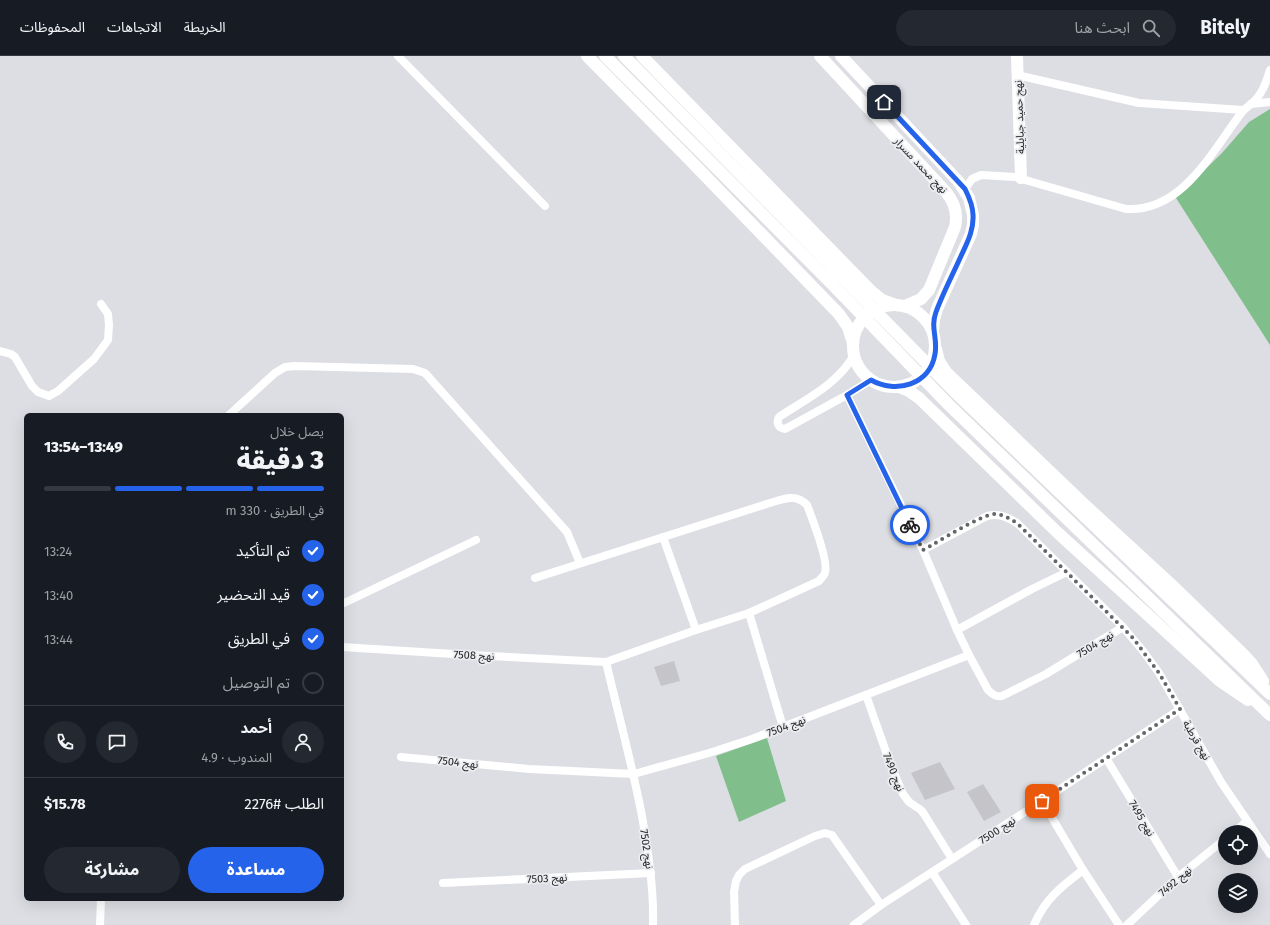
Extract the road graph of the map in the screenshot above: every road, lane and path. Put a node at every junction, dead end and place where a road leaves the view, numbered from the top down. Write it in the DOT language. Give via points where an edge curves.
graph roads {
  1 [pos="398,56"];
  2 [pos="587,56"];
  3 [pos="604,56"];
  4 [pos="624,56"];
  5 [pos="642,56"];
  6 [pos="820,56"];
  7 [pos="841,56"];
  8 [pos="1017,56"];
  9 [pos="1270,70"];
  10 [pos="1017,75"];
  11 [pos="1270,102"];
  12 [pos="1251,104"];
  13 [pos="1243,110"];
  14 [pos="1021,178"];
  15 [pos="965,189"];
  16 [pos="545,206"];
  17 [pos="101,304"];
  18 [pos="901,306"];
  19 [pos="933,331"];
  20 [pos="854,349"];
  21 [pos="936,349"];
  22 [pos="0,351"];
  23 [pos="871,380"];
  24 [pos="899,387"];
  25 [pos="847,395"];
  26 [pos="230,413"];
  27 [pos="663,537"];
  28 [pos="476,540"];
  29 [pos="923,550"];
  30 [pos="580,563"];
  31 [pos="1067,572"];
  32 [pos="535,578"];
  33 [pos="344,603"];
  34 [pos="749,613"];
  35 [pos="1123,626"];
  36 [pos="696,630"];
  37 [pos="957,630"];
  38 [pos="344,646"];
  39 [pos="969,655"];
  40 [pos="606,662"];
  41 [pos="1269,694"];
  42 [pos="866,695"];
  43 [pos="1180,709"];
  44 [pos="1266,711"];
  45 [pos="783,728"];
  46 [pos="401,757"];
  47 [pos="1106,758"];
  48 [pos="634,774"];
  49 [pos="1042,801"];
  50 [pos="1247,821"];
  51 [pos="1242,825"];
  52 [pos="1218,845"];
  53 [pos="1270,854"];
  54 [pos="952,859"];
  55 [pos="1083,870"];
  56 [pos="651,872"];
  57 [pos="932,872"];
  58 [pos="1178,877"];
  59 [pos="443,883"];
  60 [pos="101,901"];
  61 [pos="881,905"];
  62 [pos="100,925"];
  63 [pos="652,925"];
  64 [pos="735,925"];
  65 [pos="854,925"];
  66 [pos="966,925"];
  67 [pos="1034,925"];
  68 [pos="1119,925"];
  69 [pos="1127,925"];
  1 -- 16 [label="street"];
  2 -- 20 [label="street" via="839,314 848,327"];
  3 -- 44 [label="street" via="949,405"];
  4 -- 41 [label="street" via="959,396"];
  5 -- 18 [label="street" via="870,290 882,300"];
  6 -- 18 [label="street, نهج محمد مسرار" via="946,192 954,205 955,228 932,285 921,299"];
  7 -- 15 [label="street, نهج محمد مسرار"];
  8 -- 10 [label="street, نهج حميد جبايلية"];
  9 -- 12 [label="street" via="1263,91"];
  10 -- 13 [label="street" via="1139,103"];
  10 -- 14 [label="street, نهج حميد جبايلية"];
  11 -- 12 [label="street"];
  12 -- 13 [label="street"];
  13 -- 14 [label="street" via="1200,171 1160,203 1126,209"];
  14 -- 15 [label="street" via="981,175 972,179"];
  15 -- 19 [label="street, نهج محمد مسرار" via="972,206 971,234 937,309"];
  17 -- 22 [label="street" via="108,314 108,340 94,359 49,396 38,392 32,386 15,357"];
  18 -- 19 [label="street" via="919,313"];
  18 -- 20 [label="street" via="882,307 864,318 857,329"];
  19 -- 21 [label="street"];
  20 -- 23 [label="street" via="860,369"];
  20 -- 25 [label="street" via="843,371 832,383 779,417 778,425 785,430"];
  21 -- 24 [label="street" via="932,363 924,375 913,383"];
  21 -- 41 [label="street" via="939,361 946,372 1244,655 1258,673"];
  23 -- 24 [label="street" via="884,386"];
  23 -- 25 [label="street"];
  24 -- 44 [label="street" via="919,398 1058,533 1220,682"];
  25 -- 29 [label="street"];
  26 -- 30 [label="street" via="285,367 412,369 425,373 567,532"];
  27 -- 30 [label="street"];
  27 -- 34 [label="street" via="785,499 795,497 802,500 807,505 823,552 826,570 824,575 809,587"];
  27 -- 36 [label="street"];
  28 -- 33 [label="street"];
  29 -- 31 [label="street, نهج قرطبة" via="977,520 994,514 1001,515 1017,523"];
  29 -- 37 [label="street"];
  30 -- 32 [label="street"];
  31 -- 35 [label="street, نهج قرطبة"];
  31 -- 37 [label="street"];
  34 -- 36 [label="street"];
  34 -- 45 [label="street"];
  35 -- 39 [label="street, نهج 7504" via="1046,674 1002,696 996,696 988,690"];
  35 -- 43 [label="street, نهج قرطبة" via="1150,660"];
  36 -- 40 [label="street"];
  37 -- 39 [label="street"];
  38 -- 40 [label="street, نهج 7508"];
  39 -- 42 [label="street, نهج 7504"];
  40 -- 48 [label="street, نهج 7502"];
  42 -- 45 [label="street, نهج 7504"];
  42 -- 54 [label="street, نهج 7490" via="903,794 921,810"];
  43 -- 47 [label="street, نهج 7500"];
  43 -- 50 [label="street, نهج قرطبة" via="1221,782"];
  45 -- 48 [label="street, نهج 7504" via="709,753"];
  46 -- 48 [label="street, نهج 7504" via="528,769"];
  47 -- 49 [label="street, نهج 7500"];
  47 -- 58 [label="street, نهج 7495"];
  48 -- 56 [label="street, نهج 7502"];
  49 -- 54 [label="street, نهج 7500"];
  49 -- 55 [label="street"];
  50 -- 51 [label="street"];
  50 -- 53 [label="street, نهج قرطبة"];
  52 -- 58 [label="street, نهج 7492"];
  54 -- 57 [label="street, نهج 7500"];
  55 -- 67 [label="street" via="1049,900"];
  55 -- 68 [label="street"];
  56 -- 59 [label="street, نهج 7503"];
  56 -- 63 [label="street, نهج 7502"];
  57 -- 61 [label="street, نهج 7500"];
  57 -- 66 [label="street"];
  58 -- 69 [label="street, نهج 7492"];
  60 -- 62 [label="street"];
  61 -- 64 [label="street" via="832,835 825,833 761,861 739,875 734,892"];
  61 -- 65 [label="street, نهج 7500"];
}
